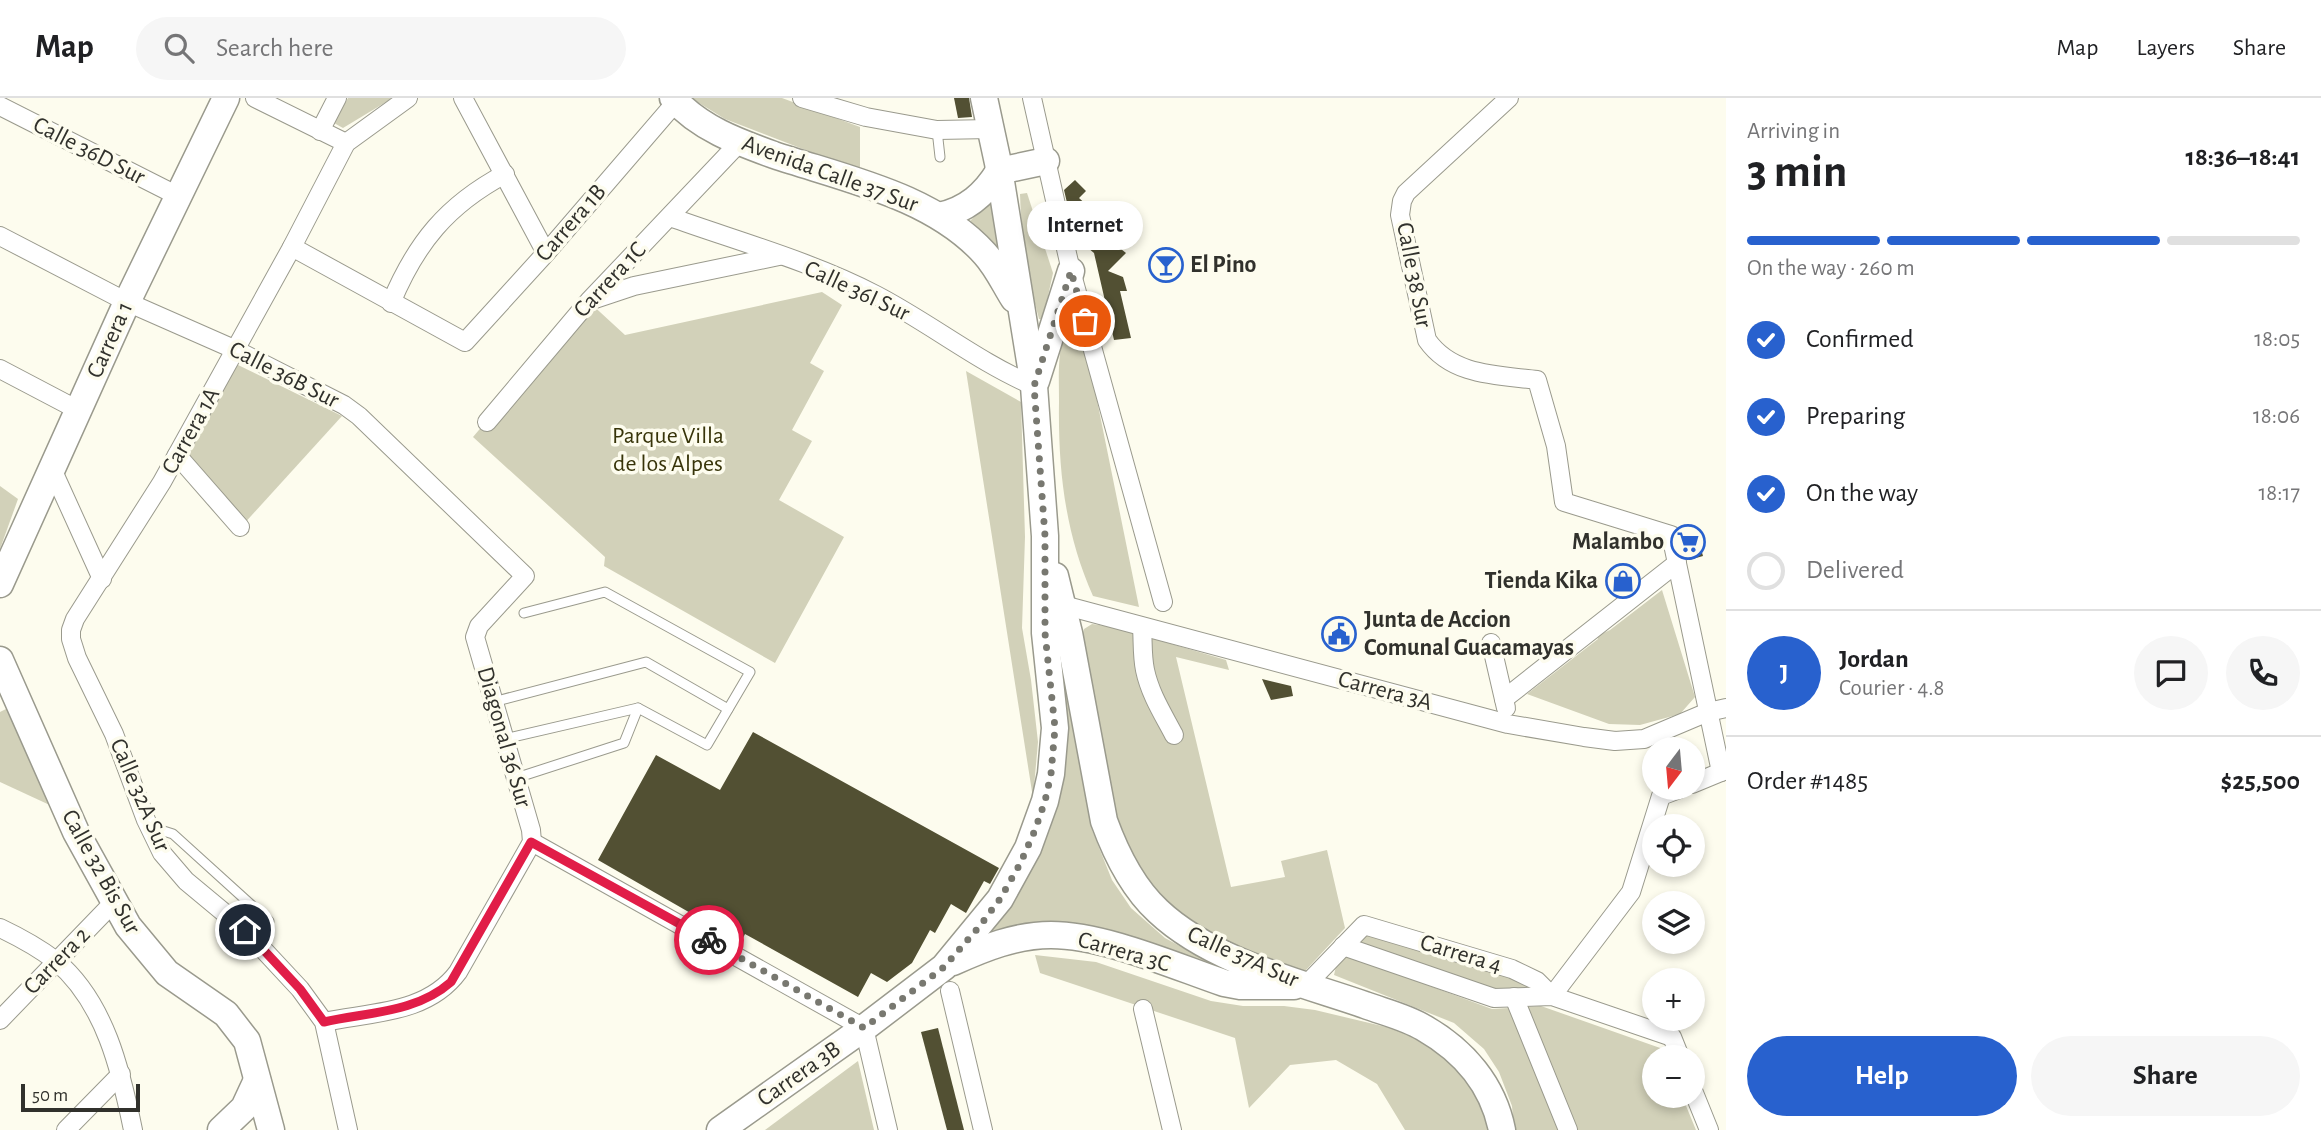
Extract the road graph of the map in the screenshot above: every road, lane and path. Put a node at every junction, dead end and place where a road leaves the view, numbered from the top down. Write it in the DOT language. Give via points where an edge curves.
graph roads {
  1 [pos="226,98"];
  2 [pos="255,98"];
  3 [pos="337,98"];
  4 [pos="408,98"];
  5 [pos="463,98"];
  6 [pos="802,98"];
  7 [pos="984,98"];
  8 [pos="1032,98"];
  9 [pos="1509,98"];
  10 [pos="674,100"];
  11 [pos="0,106"];
  12 [pos="991,129"];
  13 [pos="937,130"];
  14 [pos="320,131"];
  15 [pos="738,143"];
  16 [pos="346,144"];
  17 [pos="940,157"];
  18 [pos="1046,162"];
  19 [pos="999,171"];
  20 [pos="505,174"];
  21 [pos="178,196"];
  22 [pos="939,215"];
  23 [pos="670,217"];
  24 [pos="0,236"];
  25 [pos="292,247"];
  26 [pos="546,253"];
  27 [pos="780,256"];
  28 [pos="1071,271"];
  29 [pos="127,302"];
  30 [pos="589,302"];
  31 [pos="391,303"];
  32 [pos="1021,312"];
  33 [pos="236,350"];
  34 [pos="0,369"];
  35 [pos="1034,386"];
  36 [pos="78,410"];
  37 [pos="487,422"];
  38 [pos="177,454"];
  39 [pos="52,468"];
  40 [pos="240,527"];
  41 [pos="1045,536"];
  42 [pos="1677,564"];
  43 [pos="102,579"];
  44 [pos="0,584"];
  45 [pos="1163,602"];
  46 [pos="1063,606"];
  47 [pos="524,613"];
  48 [pos="1142,626"];
  49 [pos="476,631"];
  50 [pos="71,639"];
  51 [pos="1491,643"];
  52 [pos="0,660"];
  53 [pos="1504,699"];
  54 [pos="494,702"];
  55 [pos="638,708"];
  56 [pos="728,709"];
  57 [pos="1717,710"];
  58 [pos="1508,724"];
  59 [pos="1174,735"];
  60 [pos="504,739"];
  61 [pos="1723,773"];
  62 [pos="516,778"];
  63 [pos="1705,779"];
  64 [pos="1660,800"];
  65 [pos="148,826"];
  66 [pos="531,842"];
  67 [pos="114,902"];
  68 [pos="270,921"];
  69 [pos="0,928"];
  70 [pos="1343,946"];
  71 [pos="55,961"];
  72 [pos="947,979"];
  73 [pos="1306,985"];
  74 [pos="1552,996"];
  75 [pos="1514,997"];
  76 [pos="1143,1009"];
  77 [pos="0,1020"];
  78 [pos="324,1022"];
  79 [pos="864,1028"];
  80 [pos="1675,1045"];
  81 [pos="121,1074"];
  82 [pos="257,1080"];
  83 [pos="1700,1108"];
  84 [pos="66,1130"];
  85 [pos="133,1130"];
  86 [pos="221,1130"];
  87 [pos="271,1130"];
  88 [pos="348,1130"];
  89 [pos="720,1130"];
  90 [pos="888,1130"];
  91 [pos="983,1130"];
  92 [pos="1172,1130"];
  93 [pos="1502,1130"];
  94 [pos="1568,1130"];
  95 [pos="1709,1130"];
  1 -- 21 [label="main road, Carrera 1"];
  2 -- 14 [label="street"];
  3 -- 14 [label="street"];
  4 -- 16 [label="street"];
  5 -- 20 [label="street"];
  6 -- 13 [label="street" via="866,117"];
  7 -- 12 [label="main road"];
  8 -- 18 [label="street"];
  9 -- 42 [label="street, Calle 38 Sur" via="1404,197 1400,215 1427,340 1436,353 1462,369 1537,380 1556,446 1564,502 1671,535"];
  10 -- 15 [label="main road, Avenida Calle 37 Sur"];
  10 -- 26 [label="street, Carrera 1B"];
  11 -- 21 [label="street, Calle 36D Sur"];
  12 -- 13 [label="street"];
  12 -- 19 [label="main road"];
  13 -- 17 [label="lane"];
  14 -- 16 [label="street"];
  15 -- 22 [label="main road, Avenida Calle 37 Sur" via="905,199"];
  15 -- 23 [label="street, Carrera 1C"];
  16 -- 25 [label="street, Carrera 1A"];
  18 -- 19 [label="main road"];
  18 -- 28 [label="street"];
  19 -- 22 [label="main road" via="966,207"];
  19 -- 32 [label="main road"];
  20 -- 26 [label="street"];
  20 -- 31 [label="street" via="465,199 430,232"];
  21 -- 29 [label="main road, Carrera 1"];
  22 -- 32 [label="main road, Avenida Calle 37 Sur" via="988,256"];
  23 -- 27 [label="street, Calle 36I Sur"];
  23 -- 30 [label="street, Carrera 1C"];
  24 -- 29 [label="street, Calle 36B Sur"];
  25 -- 31 [label="street"];
  25 -- 33 [label="street, Carrera 1A"];
  26 -- 31 [label="street, Carrera 1B" via="465,342"];
  27 -- 30 [label="street" via="634,286"];
  27 -- 35 [label="street, Calle 36I Sur" via="873,293"];
  28 -- 35 [label="main road"];
  28 -- 45 [label="street"];
  29 -- 33 [label="street, Calle 36B Sur"];
  29 -- 36 [label="main road, Carrera 1"];
  30 -- 37 [label="street, Carrera 1C"];
  32 -- 35 [label="main road, Avenida Calle 37 Sur"];
  33 -- 38 [label="street, Carrera 1A"];
  33 -- 49 [label="street, Calle 36B Sur" via="354,412 525,576"];
  34 -- 36 [label="street"];
  35 -- 41 [label="main road, Avenida Calle 37 Sur"];
  36 -- 39 [label="main road, Carrera 1"];
  38 -- 40 [label="street"];
  38 -- 43 [label="street, Carrera 1A"];
  39 -- 43 [label="street"];
  39 -- 44 [label="main road, Carrera 1"];
  41 -- 46 [label="main road, Calle 37A Sur"];
  41 -- 72 [label="main road, Carrera 3B" via="1045,633 1055,728 1048,787 1020,864"];
  42 -- 53 [label="street"];
  42 -- 57 [label="street"];
  43 -- 50 [label="street, Carrera 1A" via="75,619"];
  46 -- 48 [label="street, Carrera 3A"];
  46 -- 73 [label="main road, Calle 37A Sur" via="1101,809 1126,870 1157,911 1179,929 1224,954"];
  47 -- 56 [label="lane" via="605,592 750,672"];
  48 -- 58 [label="street, Carrera 3A"];
  48 -- 59 [label="street" via="1148,683"];
  49 -- 54 [label="street, Diagonal 36 Sur"];
  50 -- 65 [label="street, Calle 32A Sur" via="114,734"];
  51 -- 53 [label="street"];
  52 -- 67 [label="main road, Calle 32 Bis Sur" via="76,832"];
  53 -- 58 [label="street"];
  54 -- 56 [label="lane" via="646,662"];
  54 -- 60 [label="street, Diagonal 36 Sur"];
  55 -- 56 [label="lane" via="707,745"];
  55 -- 60 [label="lane"];
  55 -- 62 [label="lane" via="624,743"];
  57 -- 58 [label="street, Carrera 3A" via="1644,740 1615,741"];
  57 -- 61 [label="street"];
  60 -- 62 [label="street, Diagonal 36 Sur"];
  61 -- 63 [label="street"];
  62 -- 66 [label="street, Diagonal 36 Sur"];
  64 -- 74 [label="street" via="1631,892"];
  65 -- 68 [label="lane" via="173,834"];
  65 -- 78 [label="street, Calle 32A Sur" via="180,874 245,930"];
  66 -- 78 [label="street" via="458,972 442,990 410,1006"];
  66 -- 79 [label="street"];
  67 -- 71 [label="street, Carrera 2"];
  67 -- 82 [label="main road, Calle 32 Bis Sur" via="135,936 167,973 236,1025 253,1055"];
  69 -- 71 [label="street"];
  70 -- 73 [label="street"];
  70 -- 74 [label="street, Carrera 4" via="1364,925 1512,969 1537,981"];
  70 -- 75 [label="street" via="1494,998"];
  71 -- 77 [label="street, Carrera 2"];
  71 -- 81 [label="street" via="91,1006"];
  72 -- 73 [label="main road, Carrera 3C" via="992,946 1052,935 1092,940 1240,986"];
  72 -- 79 [label="main road, Carrera 3B"];
  72 -- 91 [label="street"];
  73 -- 93 [label="main road, Calle 37A Sur" via="1416,1023 1447,1043 1482,1078"];
  74 -- 75 [label="street"];
  74 -- 80 [label="street" via="1672,1037"];
  75 -- 94 [label="street"];
  76 -- 92 [label="street"];
  78 -- 88 [label="street"];
  79 -- 89 [label="main road, Carrera 3B"];
  79 -- 90 [label="street"];
  81 -- 84 [label="street"];
  81 -- 85 [label="street"];
  82 -- 86 [label="main road" via="244,1108"];
  82 -- 87 [label="main road, Calle 32 Bis Sur"];
  83 -- 95 [label="street"];
}
